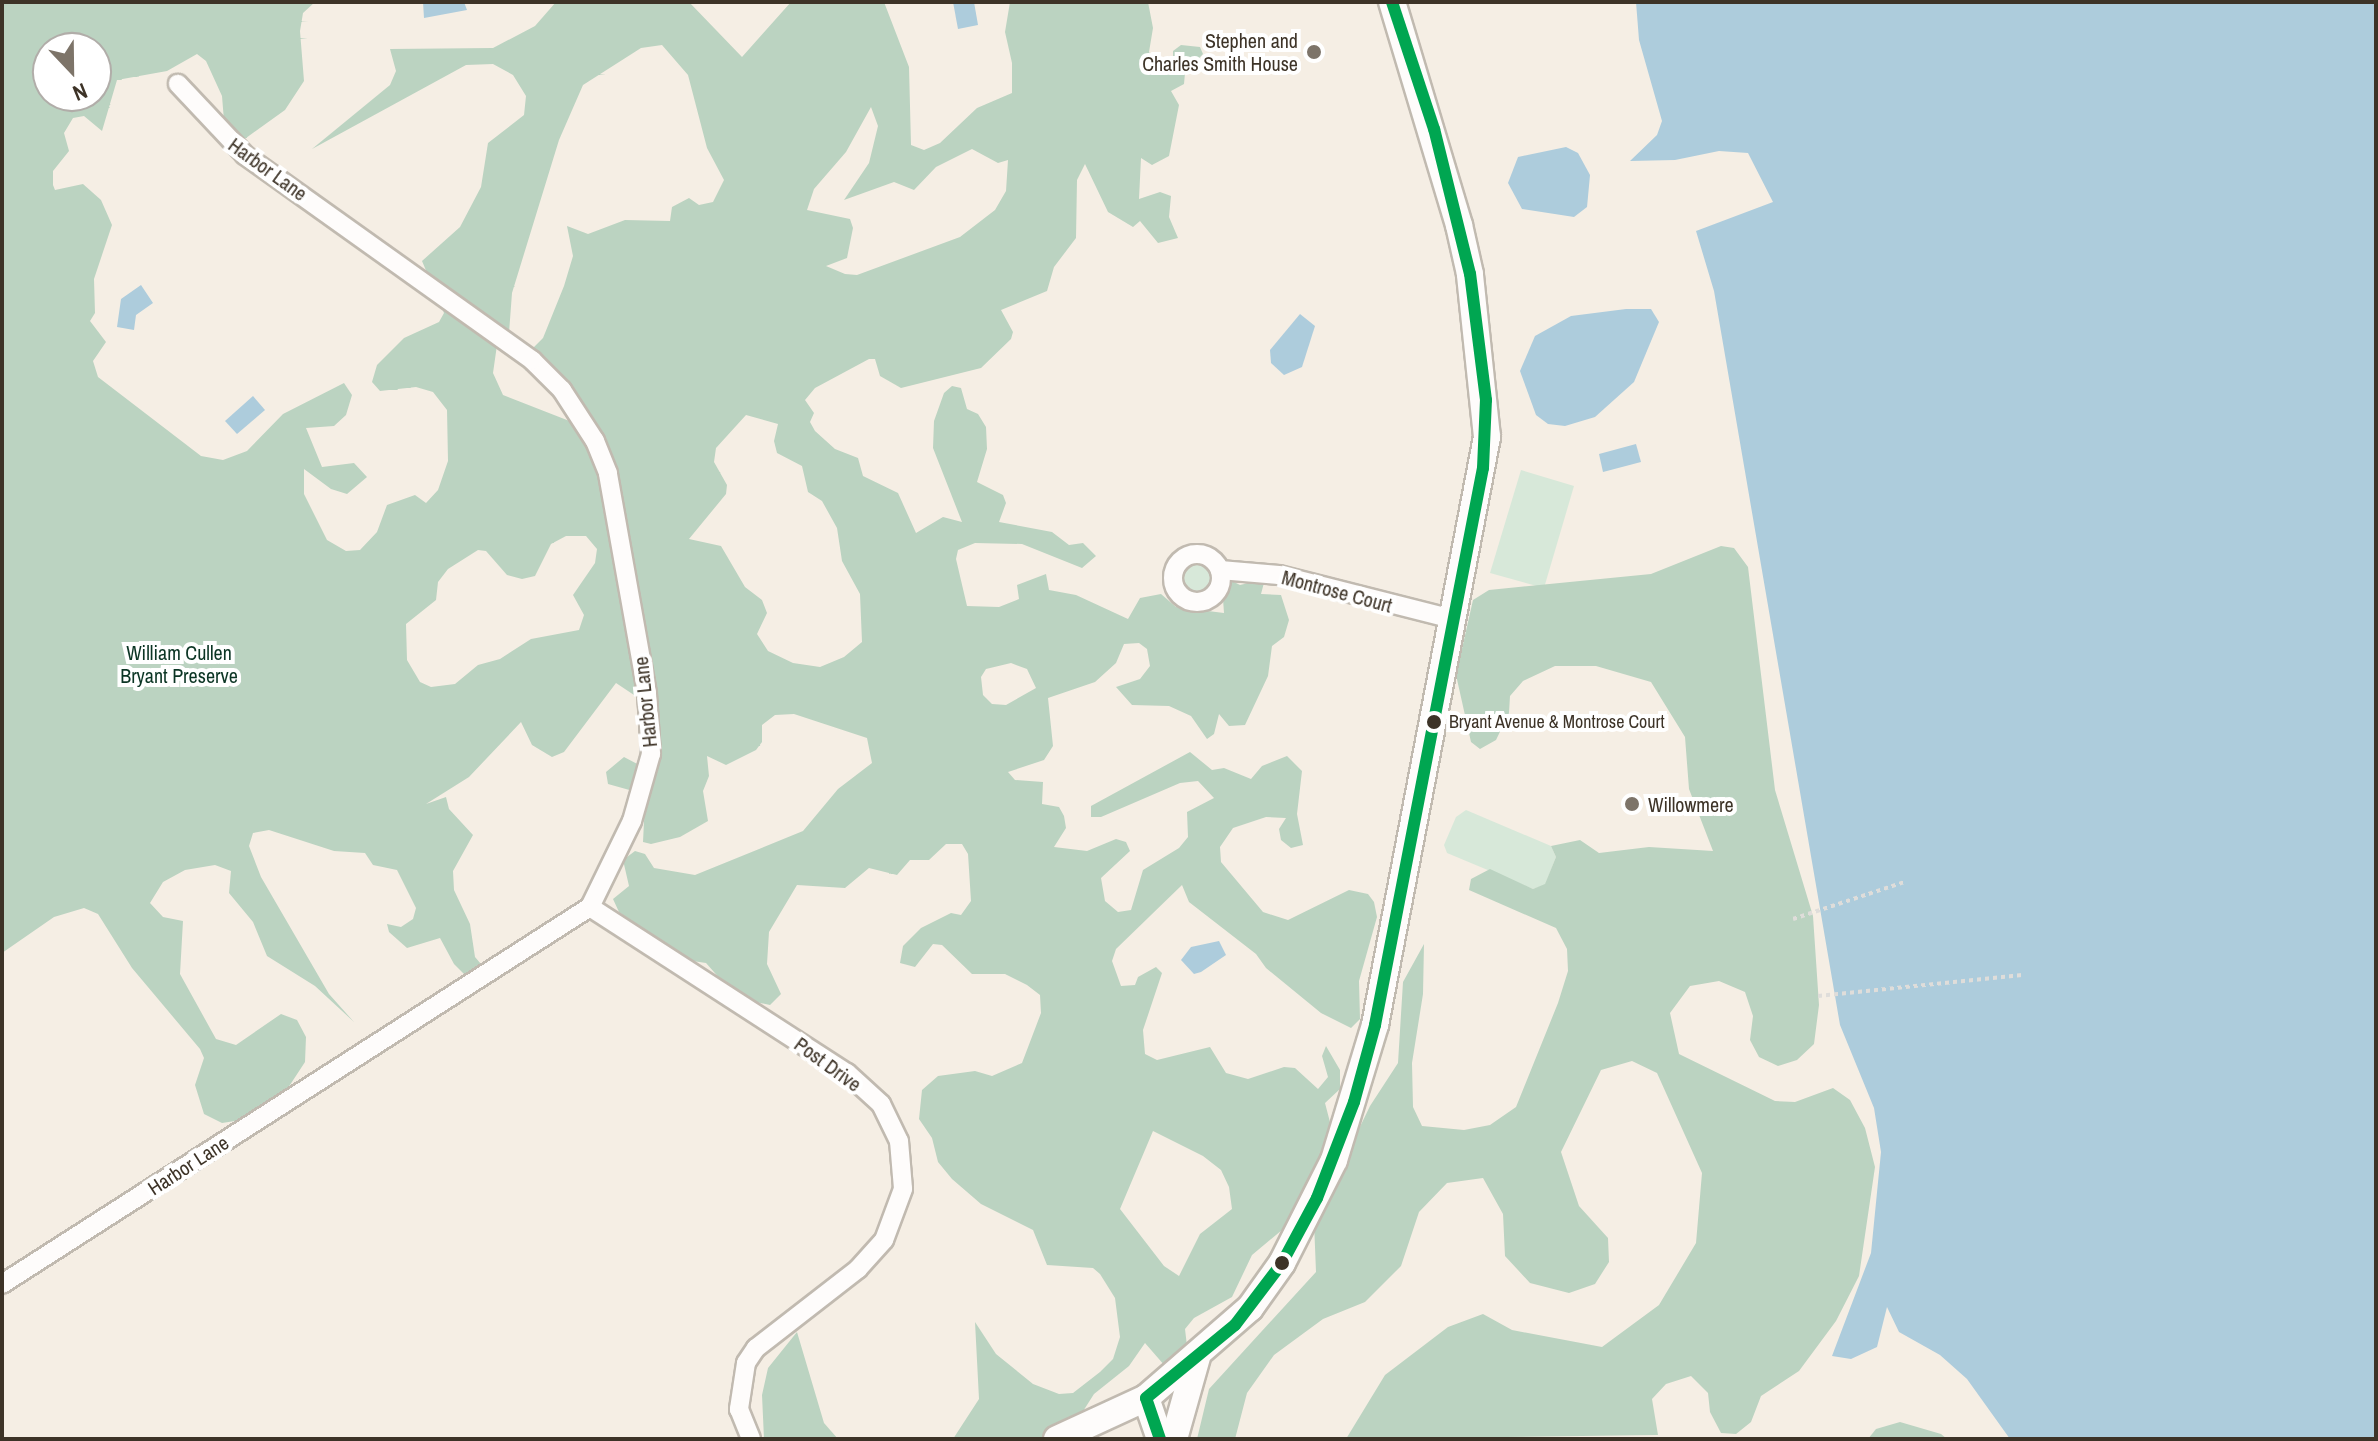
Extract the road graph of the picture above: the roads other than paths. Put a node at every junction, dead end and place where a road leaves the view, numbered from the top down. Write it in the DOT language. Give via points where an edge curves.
graph roads {
  1 [pos="1392,2"];
  2 [pos="178,84"];
  3 [pos="1220,570"];
  4 [pos="1453,619"];
  5 [pos="590,907"];
  6 [pos="2,1284"];
  7 [pos="1197,1357"];
  8 [pos="1146,1398"];
  9 [pos="751,1439"];
  10 [pos="1057,1439"];
  11 [pos="1160,1439"];
  12 [pos="1174,1439"];
  1 -- 4 [label="main road" via="1459,225 1486,400 1483,468"];
  2 -- 5 [label="street, Harbor Lane" via="245,155 532,360 562,390 595,441 617,511 652,738 649,768 632,821"];
  3 -- 4 [label="street, Montrose Court" via="1279,575"];
  4 -- 7 [label="main road" via="1375,1025 1334,1160 1282,1263 1250,1308"];
  5 -- 6 [label="street, Harbor Lane"];
  5 -- 9 [label="street, Post Drive" via="847,1073 881,1104 899,1141 903,1189 884,1240 858,1269 756,1348 746,1363 739,1409"];
  7 -- 8 [label="main road"];
  7 -- 12 [label="main road"];
  8 -- 10 [label="main road"];
  8 -- 11 [label="main road"];
}
